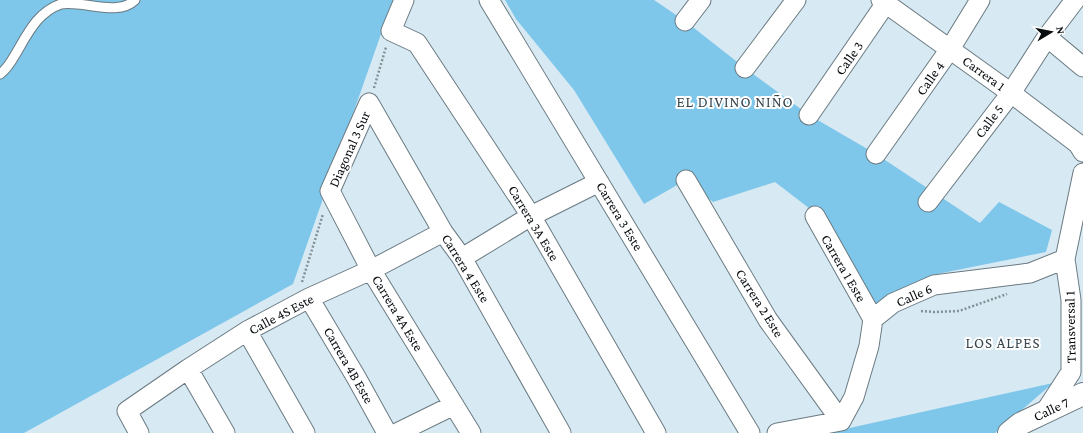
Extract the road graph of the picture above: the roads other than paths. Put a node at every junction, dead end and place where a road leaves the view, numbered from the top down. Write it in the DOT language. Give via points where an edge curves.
graph roads {
  1 [pos="135,0"];
  2 [pos="404,0"];
  3 [pos="489,0"];
  4 [pos="701,0"];
  5 [pos="796,0"];
  6 [pos="980,0"];
  7 [pos="1075,0"];
  8 [pos="885,1"];
  9 [pos="685,20"];
  10 [pos="1047,37"];
  11 [pos="950,49"];
  12 [pos="1083,66"];
  13 [pos="745,68"];
  14 [pos="0,74"];
  15 [pos="1011,93"];
  16 [pos="369,103"];
  17 [pos="809,115"];
  18 [pos="1083,152"];
  19 [pos="876,154"];
  20 [pos="1083,172"];
  21 [pos="686,180"];
  22 [pos="599,182"];
  23 [pos="330,191"];
  24 [pos="928,202"];
  25 [pos="531,216"];
  26 [pos="815,216"];
  27 [pos="443,232"];
  28 [pos="462,258"];
  29 [pos="1065,259"];
  30 [pos="371,270"];
  31 [pos="309,298"];
  32 [pos="873,319"];
  33 [pos="247,331"];
  34 [pos="188,369"];
  35 [pos="1083,394"];
  36 [pos="454,405"];
  37 [pos="1045,412"];
  38 [pos="841,421"];
  39 [pos="1014,428"];
  40 [pos="139,433"];
  41 [pos="225,433"];
  42 [pos="305,433"];
  43 [pos="387,433"];
  44 [pos="397,433"];
  45 [pos="471,433"];
  46 [pos="561,433"];
  47 [pos="656,433"];
  48 [pos="750,433"];
  49 [pos="777,433"];
  1 -- 14 [label="lane" via="116,7 70,2 45,12"];
  2 -- 25 [label="street, Carrera 3A Este" via="391,31 417,43"];
  3 -- 22 [label="street, Carrera 3 Este"];
  4 -- 9 [label="street"];
  5 -- 13 [label="street"];
  6 -- 11 [label="street, Calle 4"];
  7 -- 10 [label="street, Calle 5"];
  8 -- 11 [label="street, Carrera 1"];
  8 -- 17 [label="street, Calle 3"];
  10 -- 12 [label="street"];
  10 -- 15 [label="street, Calle 5"];
  11 -- 15 [label="street, Carrera 1"];
  11 -- 19 [label="street, Calle 4"];
  15 -- 18 [label="street, Carrera 1" via="1078,144"];
  15 -- 24 [label="street, Calle 5"];
  16 -- 23 [label="street, Diagonal 3 Sur"];
  16 -- 27 [label="street, Carrera 4 Este"];
  20 -- 29 [label="street"];
  21 -- 38 [label="street, Carrera 2 Este" via="768,320"];
  22 -- 25 [label="street"];
  22 -- 48 [label="street, Carrera 3 Este"];
  23 -- 30 [label="street, Carrera 4A Este"];
  25 -- 28 [label="street"];
  25 -- 47 [label="street, Carrera 3A Este"];
  26 -- 32 [label="street, Carrera 1 Este"];
  27 -- 28 [label="street, Carrera 4 Este"];
  27 -- 30 [label="street, Calle 4S Este"];
  28 -- 46 [label="street, Carrera 4 Este"];
  29 -- 32 [label="street, Calle 6" via="1030,273 934,285 893,304"];
  29 -- 37 [label="street, Transversal 1" via="1071,300 1071,372"];
  30 -- 31 [label="street, Calle 4S Este"];
  30 -- 36 [label="street, Carrera 4A Este"];
  31 -- 33 [label="street, Calle 4S Este"];
  31 -- 43 [label="street, Carrera 4B Este"];
  32 -- 38 [label="street" via="869,346 854,396"];
  33 -- 34 [label="street, Calle 4S Este"];
  33 -- 42 [label="street"];
  34 -- 40 [label="street, Calle 4S Este" via="127,411"];
  34 -- 41 [label="street"];
  35 -- 37 [label="main road, Calle 7"];
  36 -- 44 [label="street"];
  36 -- 45 [label="street, Carrera 4A Este"];
  37 -- 39 [label="main road, Calle 7"];
  38 -- 49 [label="street"];
}
